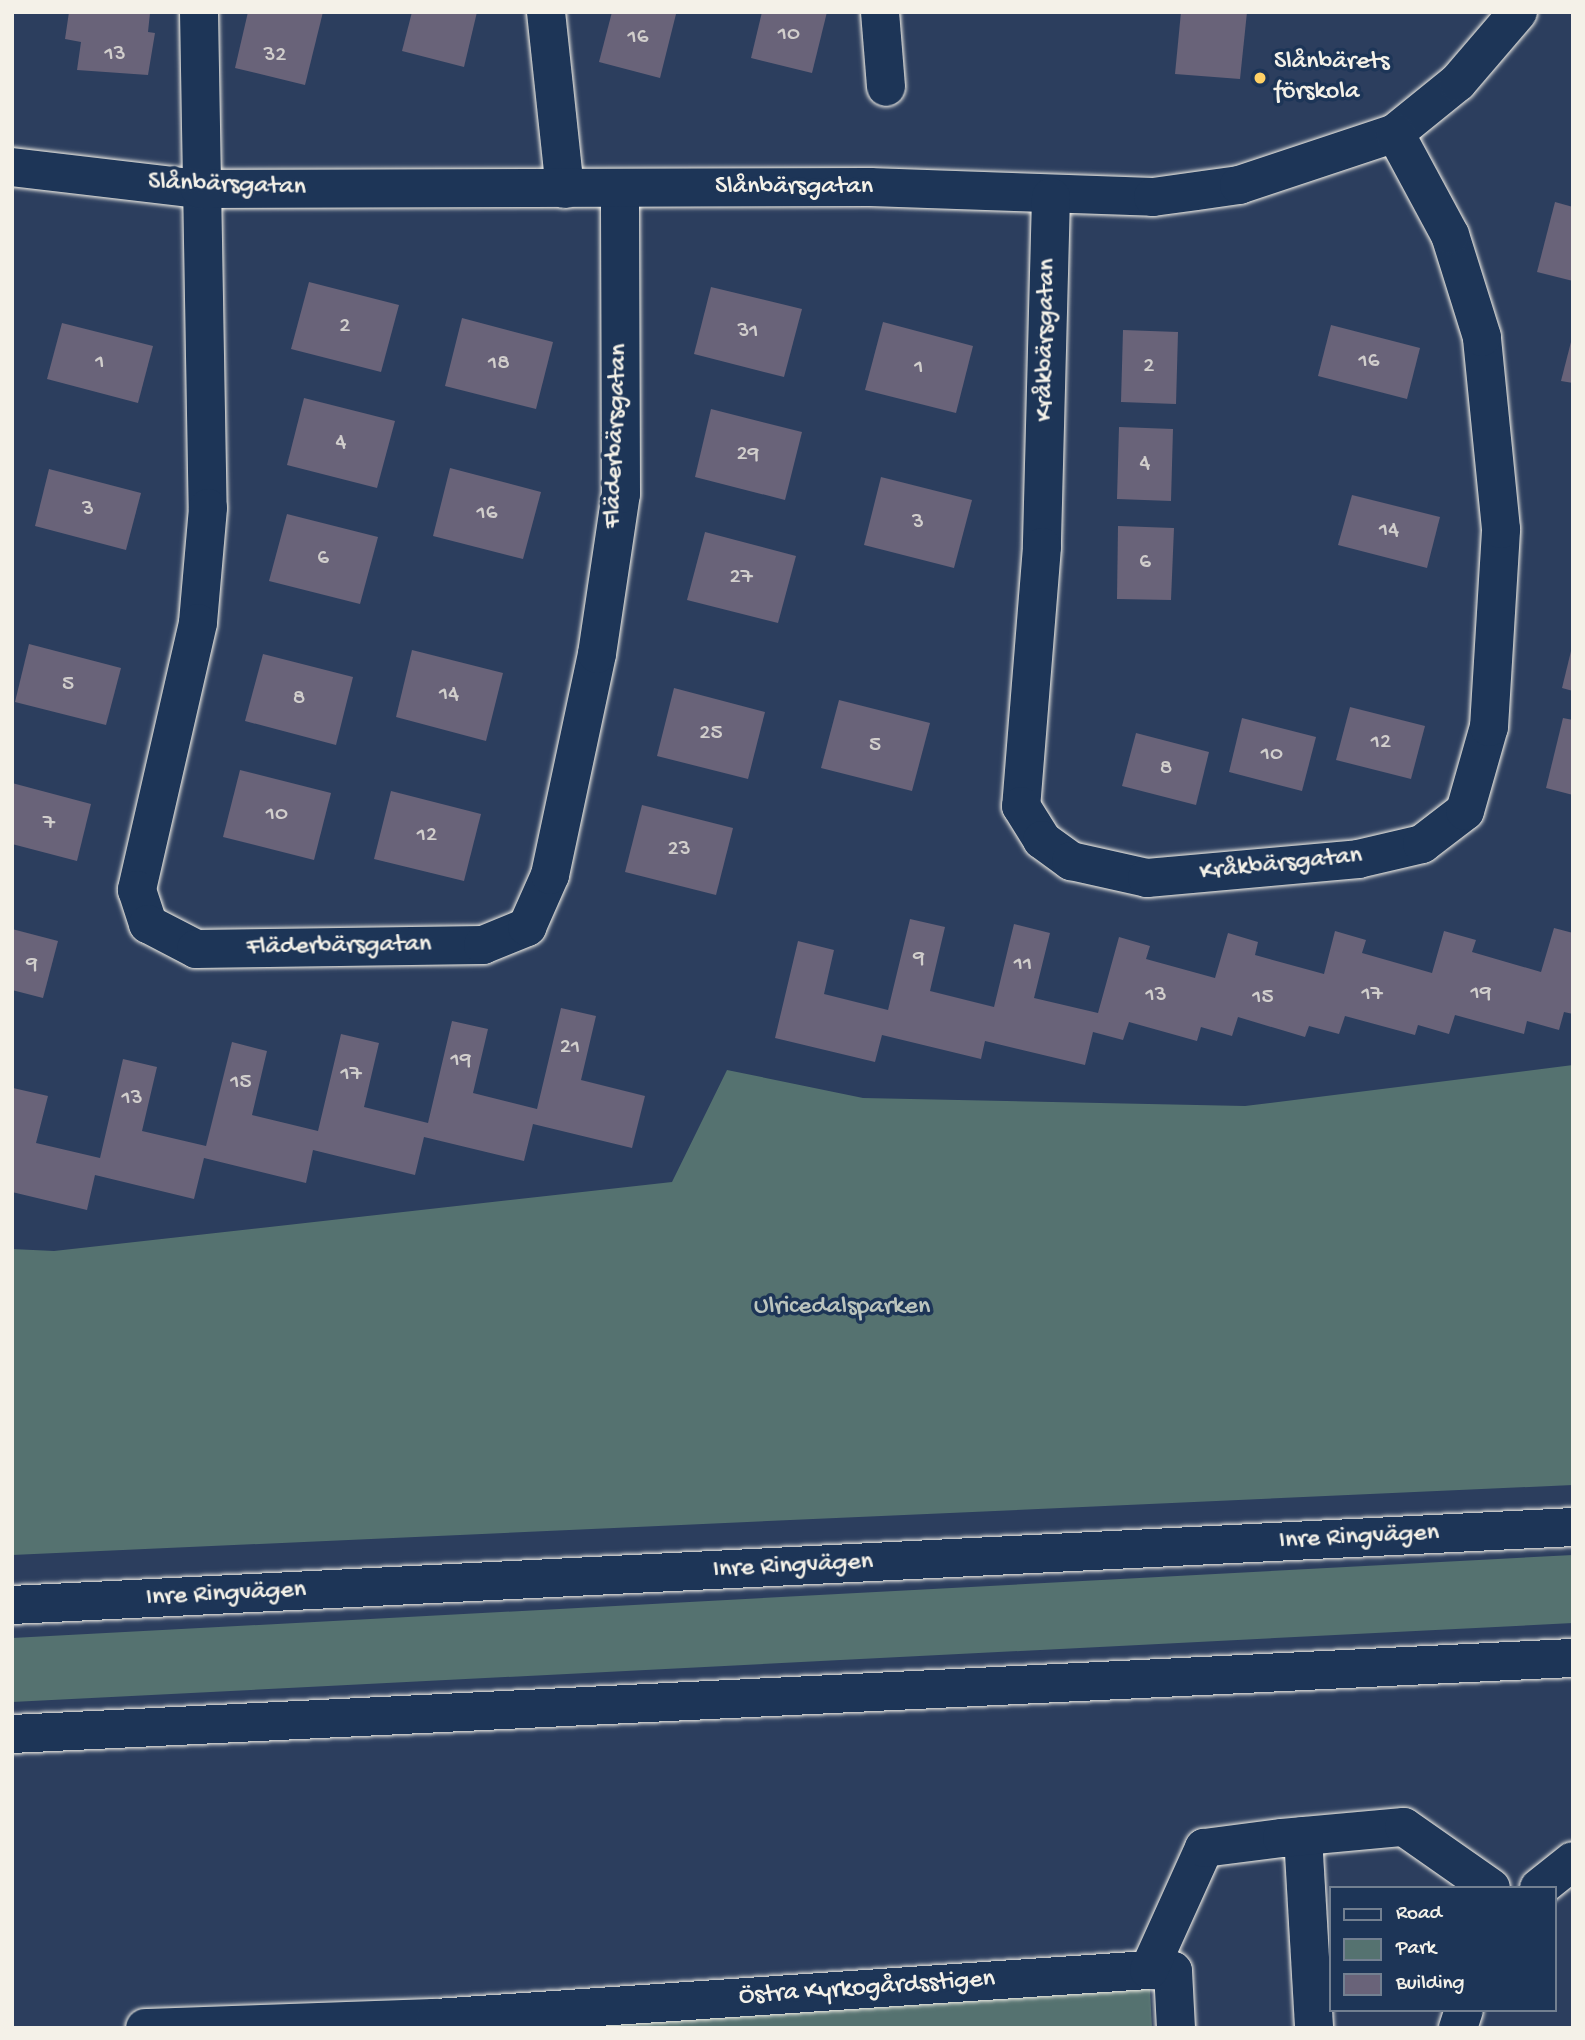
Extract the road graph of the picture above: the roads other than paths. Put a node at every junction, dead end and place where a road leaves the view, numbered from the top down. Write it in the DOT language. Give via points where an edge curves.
graph roads {
  1 [pos="200,12"];
  2 [pos="546,12"];
  3 [pos="880,12"];
  4 [pos="1518,12"];
  5 [pos="886,87"];
  6 [pos="1395,133"];
  7 [pos="12,167"];
  8 [pos="200,189"];
  9 [pos="565,189"];
  10 [pos="620,189"];
  11 [pos="1051,197"];
  12 [pos="1573,1527"];
  13 [pos="12,1605"];
  14 [pos="1573,1658"];
  15 [pos="147,1727"];
  16 [pos="12,1734"];
  17 [pos="12,1748"];
  18 [pos="1303,1836"];
  19 [pos="1573,1861"];
  20 [pos="1489,1886"];
  21 [pos="1542,1886"];
  22 [pos="1149,1970"];
  23 [pos="145,2028"];
  24 [pos="1176,2028"];
  25 [pos="1314,2028"];
  1 -- 8 [label="main road, Fläderbärsgatan"];
  2 -- 9 [label="main road"];
  3 -- 5 [label="main road"];
  4 -- 6 [label="main road, Slånbärsgatan" via="1458,82"];
  6 -- 11 [label="main road, Slånbärsgatan" via="1239,185 1153,197"];
  6 -- 11 [label="main road, Kråkbärsgatan" via="1450,235 1482,337 1501,529 1489,727 1465,811 1422,844 1357,859 1147,878 1071,861 1042,840 1021,806 1042,547"];
  7 -- 8 [label="main road, Slånbärsgatan"];
  8 -- 9 [label="main road, Slånbärsgatan"];
  8 -- 10 [label="main road, Fläderbärsgatan" via="208,416 205,546 198,623 137,890 148,924 196,949 483,945 527,927 550,875 597,654 621,494"];
  9 -- 10 [label="main road, Slånbärsgatan"];
  10 -- 11 [label="main road, Slånbärsgatan" via="870,187"];
  12 -- 13 [label="main road, Inre Ringvägen"];
  14 -- 15 [label="main road"];
  15 -- 16 [label="main road"];
  15 -- 17 [label="main road"];
  18 -- 20 [label="main road" via="1404,1827"];
  18 -- 22 [label="main road" via="1204,1848"];
  18 -- 25 [label="main road"];
  19 -- 21 [label="main road"];
  22 -- 23 [label="main road, Östra Kyrkogårdsstigen" via="435,2018"];
  22 -- 24 [label="main road" via="1174,1971"];
}
